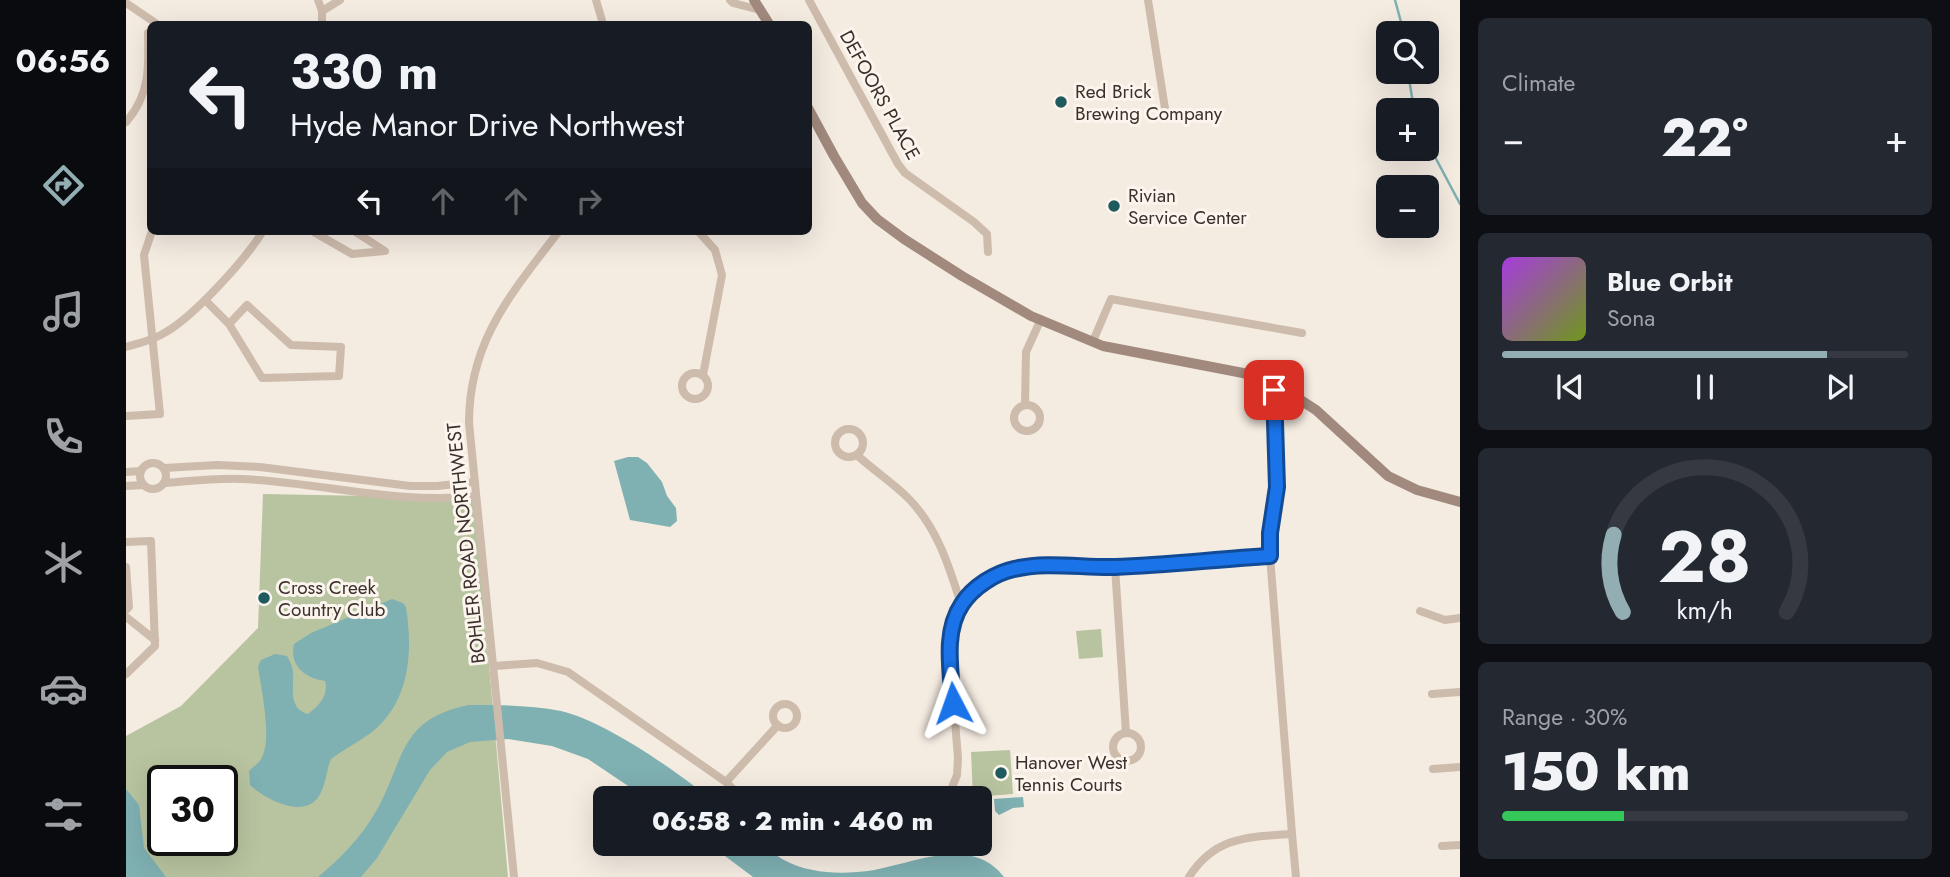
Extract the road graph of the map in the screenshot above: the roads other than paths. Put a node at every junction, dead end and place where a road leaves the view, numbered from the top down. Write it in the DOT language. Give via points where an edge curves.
graph roads {
  1 [pos="318,0"];
  2 [pos="340,0"];
  3 [pos="596,0"];
  4 [pos="730,0"];
  5 [pos="809,0"];
  6 [pos="1148,0"];
  7 [pos="126,3"];
  8 [pos="757,5"];
  9 [pos="323,11"];
  10 [pos="153,21"];
  11 [pos="322,21"];
  12 [pos="602,21"];
  13 [pos="767,21"];
  14 [pos="147,86"];
  15 [pos="812,115"];
  16 [pos="1166,115"];
  17 [pos="126,122"];
  18 [pos="151,235"];
  19 [pos="260,235"];
  20 [pos="320,235"];
  21 [pos="360,235"];
  22 [pos="556,235"];
  23 [pos="702,235"];
  24 [pos="988,252"];
  25 [pos="205,300"];
  26 [pos="1041,319"];
  27 [pos="229,324"];
  28 [pos="1301,333"];
  29 [pos="152,340"];
  30 [pos="1093,341"];
  31 [pos="126,347"];
  32 [pos="703,375"];
  33 [pos="1276,384"];
  34 [pos="1025,405"];
  35 [pos="126,416"];
  36 [pos="857,455"];
  37 [pos="164,468"];
  38 [pos="126,471"];
  39 [pos="141,471"];
  40 [pos="475,482"];
  41 [pos="165,483"];
  42 [pos="143,485"];
  43 [pos="126,486"];
  44 [pos="477,496"];
  45 [pos="1460,502"];
  46 [pos="126,542"];
  47 [pos="1270,556"];
  48 [pos="126,567"];
  49 [pos="1115,567"];
  50 [pos="961,604"];
  51 [pos="126,610"];
  52 [pos="1420,611"];
  53 [pos="126,617"];
  54 [pos="1460,618"];
  55 [pos="155,640"];
  56 [pos="494,666"];
  57 [pos="126,674"];
  58 [pos="1460,692"];
  59 [pos="1432,694"];
  60 [pos="778,725"];
  61 [pos="1126,733"];
  62 [pos="1460,767"];
  63 [pos="1433,769"];
  64 [pos="726,782"];
  65 [pos="730,786"];
  66 [pos="953,786"];
  67 [pos="1292,834"];
  68 [pos="1460,845"];
  69 [pos="1442,846"];
  70 [pos="514,877"];
  71 [pos="1189,877"];
  72 [pos="1296,877"];
  1 -- 9 [label="street"];
  2 -- 9 [label="street"];
  3 -- 12 [label="street"];
  4 -- 8 [label="street"];
  5 -- 24 [label="street, DEFOORS PLACE" via="898,164 981,228 987,234"];
  6 -- 16 [label="street"];
  7 -- 10 [label="street"];
  8 -- 13 [label="street"];
  9 -- 11 [label="street"];
  14 -- 17 [label="street"];
  15 -- 26 [label="street" via="855,192 877,219 921,251"];
  18 -- 29 [label="street" via="144,255"];
  19 -- 25 [label="street"];
  20 -- 21 [label="street" via="352,254 385,251"];
  22 -- 40 [label="street, BOHLER ROAD NORTHWEST" via="495,318 474,370 469,423"];
  23 -- 32 [label="street" via="715,250 722,275"];
  25 -- 27 [label="street"];
  25 -- 29 [label="street" via="181,323"];
  26 -- 30 [label="street"];
  26 -- 34 [label="street" via="1026,352"];
  27 -- 27 [label="street" via="262,379 339,376 341,347 291,345 247,305"];
  28 -- 30 [label="street" via="1111,299"];
  29 -- 31 [label="street"];
  29 -- 35 [label="street" via="160,414"];
  30 -- 33 [label="street"];
  33 -- 45 [label="street" via="1316,410 1388,476"];
  33 -- 47 [label="street" via="1277,487"];
  36 -- 50 [label="street" via="922,514 941,544"];
  37 -- 39 [label="street" via="152,462"];
  37 -- 40 [label="street" via="260,467 410,486"];
  37 -- 41 [label="street"];
  38 -- 39 [label="street"];
  39 -- 42 [label="street"];
  40 -- 44 [label="street, BOHLER ROAD NORTHWEST"];
  41 -- 42 [label="street" via="155,490"];
  41 -- 44 [label="street" via="240,479 404,498"];
  42 -- 43 [label="street"];
  44 -- 56 [label="street, BOHLER ROAD NORTHWEST"];
  46 -- 55 [label="street" via="151,541"];
  47 -- 49 [label="street"];
  47 -- 67 [label="street"];
  48 -- 51 [label="street"];
  49 -- 50 [label="street" via="1015,569 987,581"];
  49 -- 61 [label="street"];
  50 -- 66 [label="street" via="949,648 958,758"];
  52 -- 54 [label="street" via="1445,620"];
  53 -- 55 [label="street"];
  55 -- 57 [label="street" via="155,646"];
  56 -- 64 [label="street" via="537,663 568,673"];
  56 -- 70 [label="street, BOHLER ROAD NORTHWEST"];
  58 -- 59 [label="street"];
  60 -- 64 [label="street"];
  62 -- 63 [label="street"];
  64 -- 65 [label="street"];
  67 -- 71 [label="street" via="1250,836 1223,844 1201,860"];
  67 -- 72 [label="street"];
  68 -- 69 [label="street"];
}
